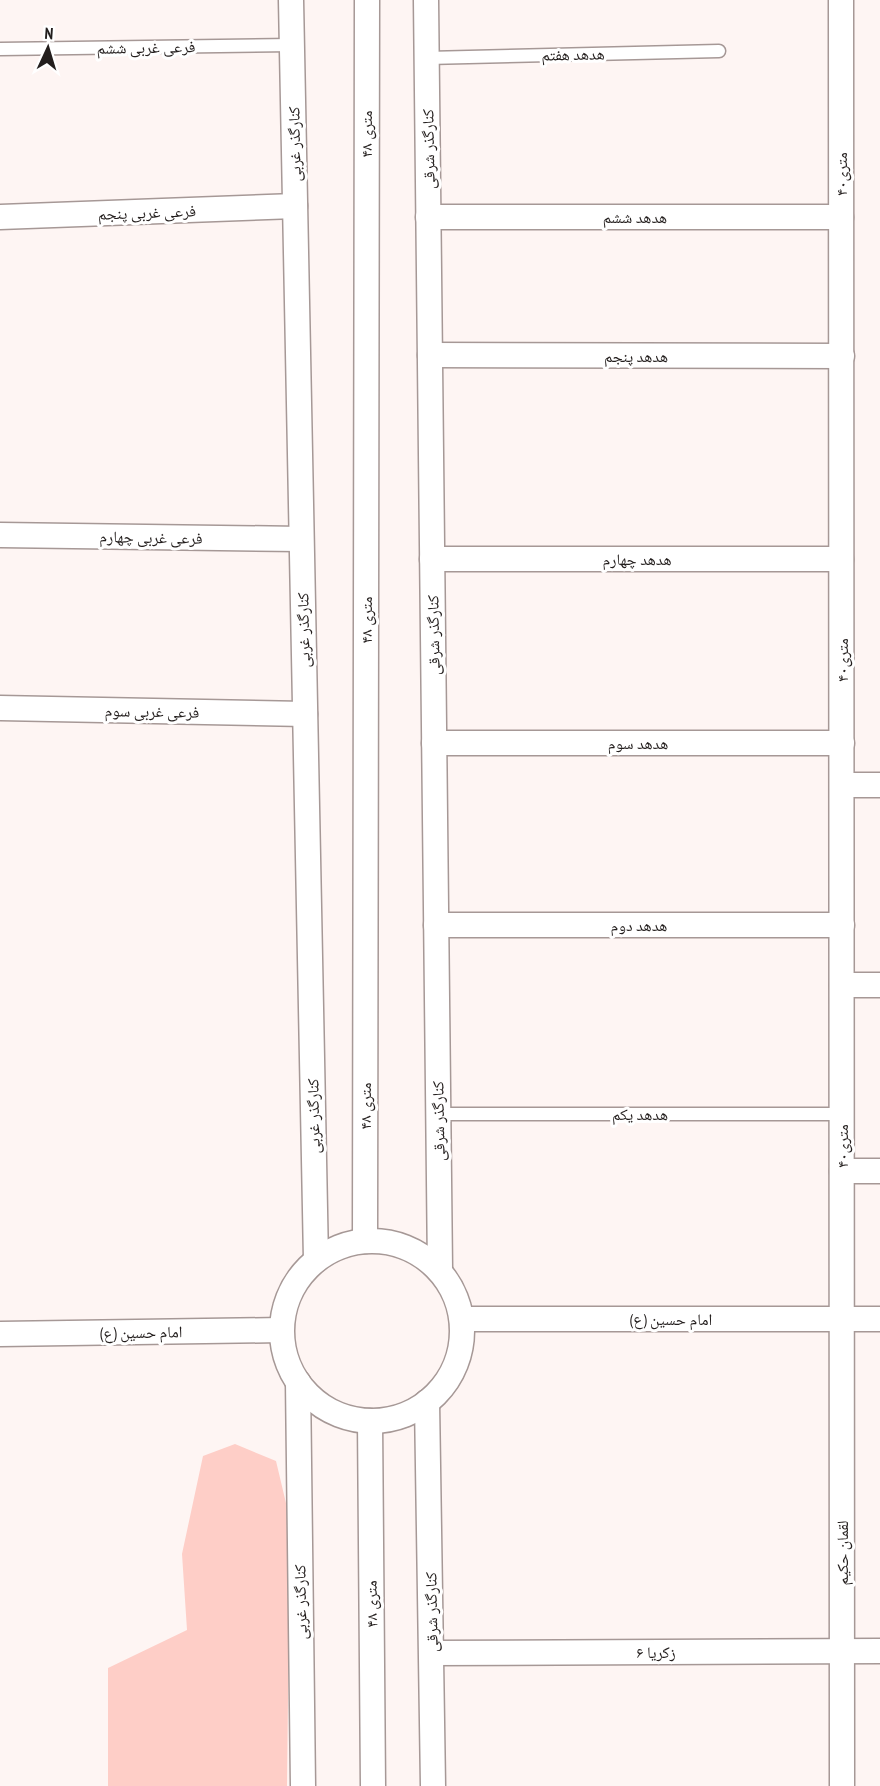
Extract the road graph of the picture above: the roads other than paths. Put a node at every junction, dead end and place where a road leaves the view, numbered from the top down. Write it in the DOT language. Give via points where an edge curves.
graph roads {
  1 [pos="291,0"];
  2 [pos="367,0"];
  3 [pos="426,0"];
  4 [pos="842,0"];
  5 [pos="292,45"];
  6 [pos="0,49"];
  7 [pos="719,51"];
  8 [pos="427,58"];
  9 [pos="295,206"];
  10 [pos="0,217"];
  11 [pos="428,217"];
  12 [pos="841,217"];
  13 [pos="430,356"];
  14 [pos="842,356"];
  15 [pos="0,535"];
  16 [pos="301,539"];
  17 [pos="432,559"];
  18 [pos="841,559"];
  19 [pos="0,708"];
  20 [pos="305,714"];
  21 [pos="434,743"];
  22 [pos="842,743"];
  23 [pos="842,785"];
  24 [pos="880,785"];
  25 [pos="436,925"];
  26 [pos="842,925"];
  27 [pos="842,985"];
  28 [pos="880,985"];
  29 [pos="438,1114"];
  30 [pos="842,1114"];
  31 [pos="842,1171"];
  32 [pos="880,1171"];
  33 [pos="365,1241"];
  34 [pos="316,1260"];
  35 [pos="440,1270"];
  36 [pos="462,1319"];
  37 [pos="842,1319"];
  38 [pos="880,1319"];
  39 [pos="281,1330"];
  40 [pos="0,1334"];
  41 [pos="298,1382"];
  42 [pos="427,1402"];
  43 [pos="370,1421"];
  44 [pos="842,1651"];
  45 [pos="880,1651"];
  46 [pos="432,1653"];
  47 [pos="303,1786"];
  48 [pos="373,1786"];
  49 [pos="433,1786"];
  50 [pos="842,1786"];
  1 -- 5 [label="street, کنارگذر غربی"];
  2 -- 33 [label="street, ۴۸ متری"];
  3 -- 8 [label="street, کنارگذر شرقی"];
  4 -- 12 [label="street, ۴۰متری"];
  5 -- 6 [label="lane, فرعی غربی ششم"];
  5 -- 9 [label="street, کنارگذر غربی"];
  7 -- 8 [label="lane, هدهد هفتم"];
  8 -- 11 [label="street, کنارگذر شرقی"];
  9 -- 10 [label="street, فرعی غربی پنجم"];
  9 -- 16 [label="street, کنارگذر غربی"];
  11 -- 12 [label="street, هدهد ششم"];
  11 -- 13 [label="street, کنارگذر شرقی"];
  12 -- 14 [label="street, ۴۰متری"];
  13 -- 14 [label="street, هدهد پنجم"];
  13 -- 17 [label="street, کنارگذر شرقی"];
  14 -- 18 [label="street, ۴۰متری"];
  15 -- 16 [label="street, فرعی غربی چهارم"];
  16 -- 20 [label="street, کنارگذر غربی"];
  17 -- 18 [label="street, هدهد چهارم"];
  17 -- 21 [label="street, کنارگذر شرقی"];
  18 -- 22 [label="street, ۴۰متری"];
  19 -- 20 [label="street, فرعی غربی سوم"];
  20 -- 34 [label="street, کنارگذر غربی"];
  21 -- 22 [label="street, هدهد سوم"];
  21 -- 25 [label="street, کنارگذر شرقی"];
  22 -- 23 [label="street, ۴۰متری"];
  23 -- 24 [label="street"];
  23 -- 26 [label="street, ۴۰متری"];
  25 -- 26 [label="street, هدهد دوم"];
  25 -- 29 [label="street, کنارگذر شرقی"];
  26 -- 27 [label="street, ۴۰متری"];
  27 -- 28 [label="street"];
  27 -- 30 [label="street, ۴۰متری"];
  29 -- 30 [label="lane, هدهد یکم"];
  29 -- 35 [label="street, کنارگذر شرقی"];
  30 -- 31 [label="street, ۴۰متری"];
  31 -- 32 [label="street"];
  31 -- 37 [label="street, ۴۰متری"];
  33 -- 34 [label="street" via="339,1246"];
  33 -- 35 [label="street" via="393,1243 418,1253"];
  34 -- 39 [label="street" via="297,1279 285,1303"];
  35 -- 36 [label="street" via="455,1293"];
  36 -- 37 [label="street, امام حسین (ع)"];
  36 -- 42 [label="street" via="461,1350 453,1370"];
  37 -- 38 [label="street, امام حسین (ع)"];
  37 -- 44 [label="street, لقمان حکیم"];
  39 -- 40 [label="street, امام حسین (ع)"];
  39 -- 41 [label="street" via="285,1358"];
  41 -- 43 [label="street" via="317,1403 342,1416"];
  41 -- 47 [label="street, کنارگذر غربی"];
  42 -- 43 [label="street" via="400,1417"];
  42 -- 46 [label="street, کنارگذر شرقی"];
  43 -- 48 [label="street, ۴۸ متری"];
  44 -- 45 [label="street, زکریا ۶"];
  44 -- 46 [label="street, زکریا ۶"];
  44 -- 50 [label="street, لقمان حکیم"];
  46 -- 49 [label="street, کنارگذر شرقی"];
}
